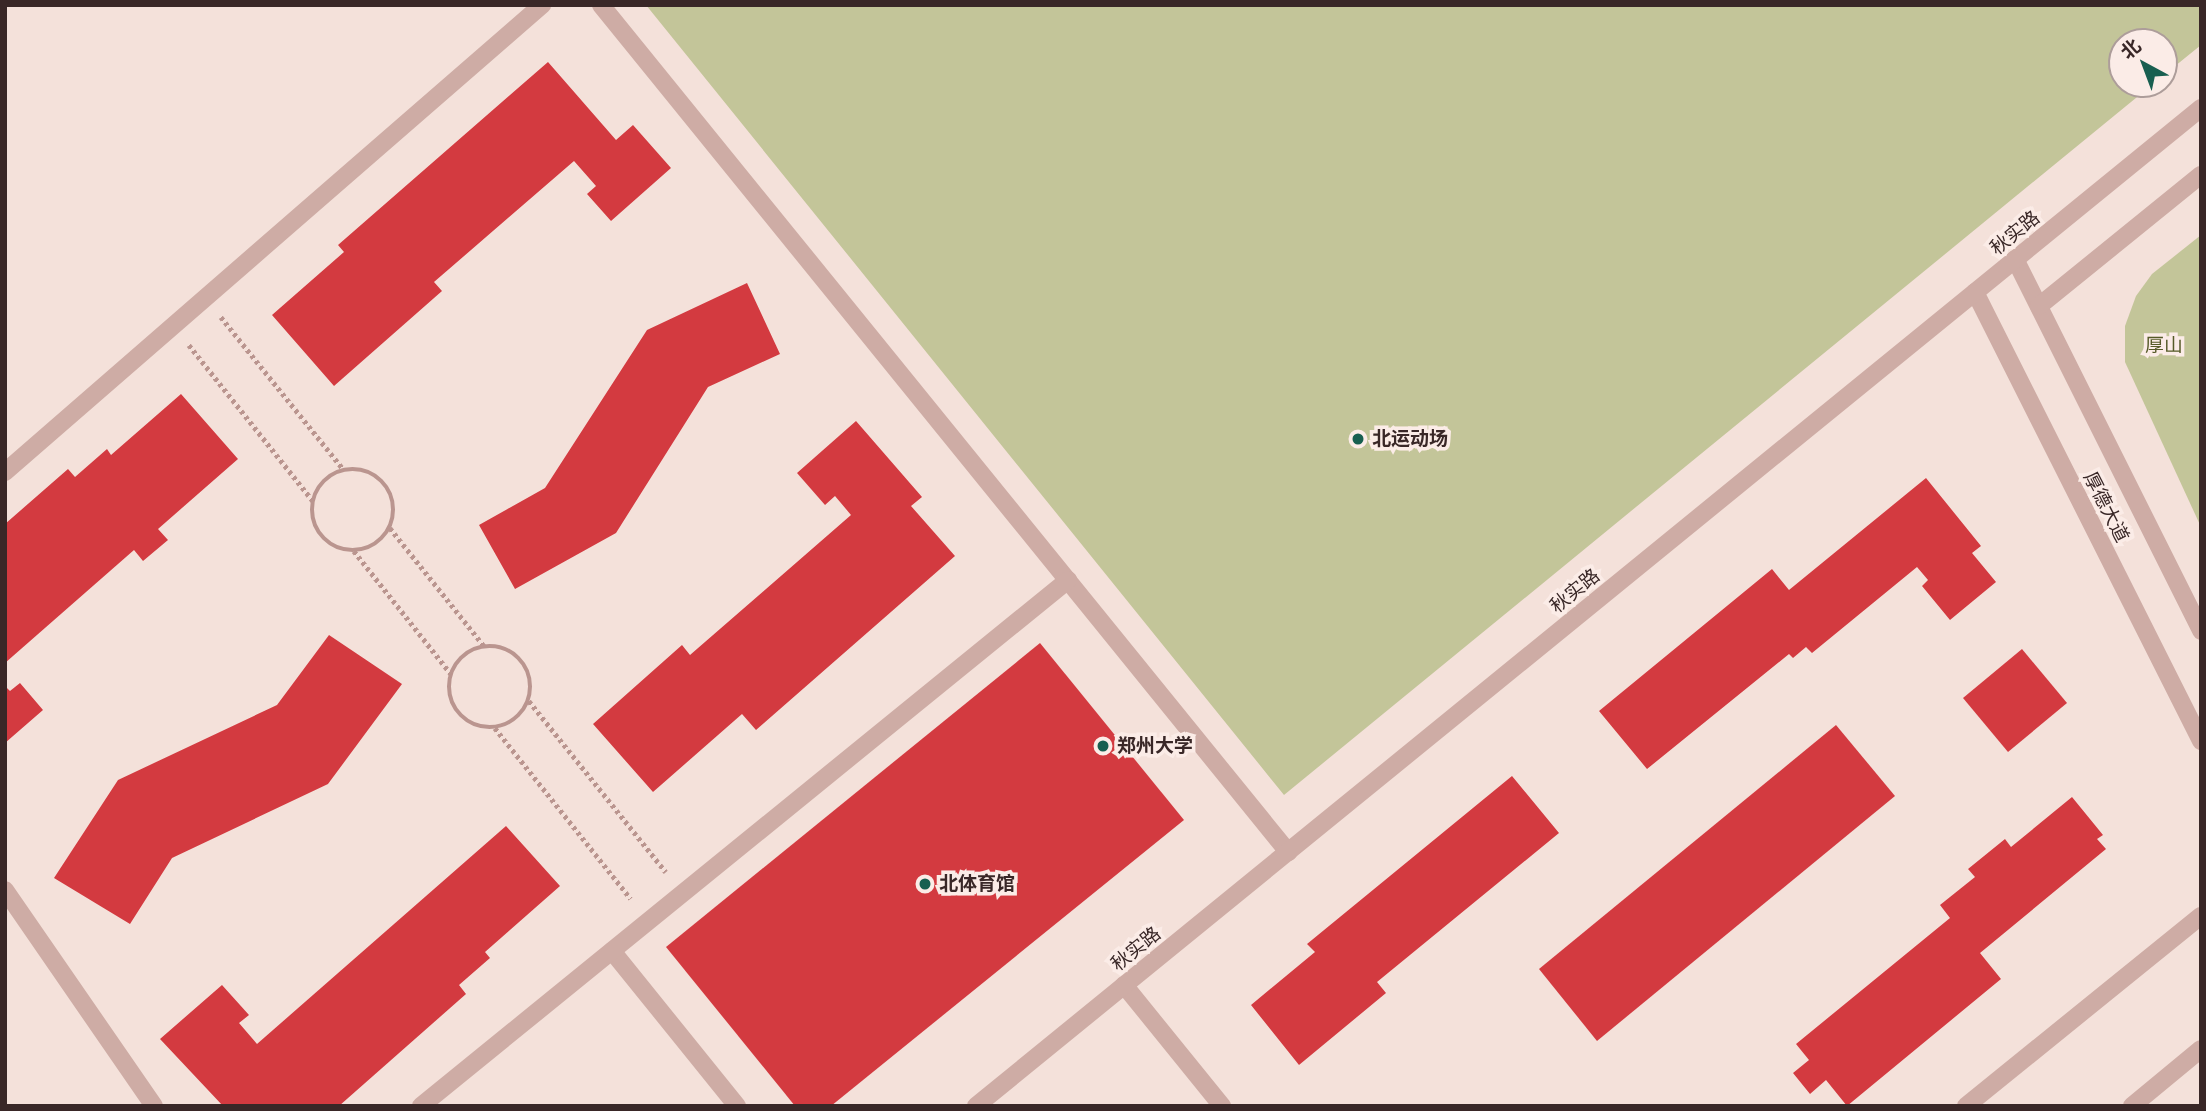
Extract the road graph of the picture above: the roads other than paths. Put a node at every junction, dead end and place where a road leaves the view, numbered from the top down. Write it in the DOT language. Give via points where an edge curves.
graph roads {
  1 [pos="542,5"];
  2 [pos="601,5"];
  3 [pos="2201,108"];
  4 [pos="2201,175"];
  5 [pos="2015,260"];
  6 [pos="1975,292"];
  7 [pos="2039,306"];
  8 [pos="5,472"];
  9 [pos="1068,580"];
  10 [pos="2201,631"];
  11 [pos="2201,741"];
  12 [pos="1288,852"];
  13 [pos="5,890"];
  14 [pos="2201,916"];
  15 [pos="612,951"];
  16 [pos="1124,985"];
  17 [pos="2201,1049"];
  18 [pos="155,1106"];
  19 [pos="421,1106"];
  20 [pos="737,1106"];
  21 [pos="976,1106"];
  22 [pos="1222,1106"];
  23 [pos="1966,1106"];
  24 [pos="2132,1106"];
  1 -- 8 [label="lane"];
  2 -- 9 [label="lane"];
  3 -- 5 [label="lane, 秋实路"];
  4 -- 7 [label="lane"];
  5 -- 6 [label="lane, 秋实路"];
  5 -- 7 [label="lane, 厚德大道"];
  6 -- 11 [label="lane, 厚德大道"];
  6 -- 12 [label="lane, 秋实路"];
  7 -- 10 [label="lane, 厚德大道"];
  9 -- 12 [label="lane"];
  9 -- 15 [label="lane"];
  12 -- 16 [label="lane, 秋实路"];
  13 -- 18 [label="lane"];
  14 -- 23 [label="lane"];
  15 -- 19 [label="lane"];
  15 -- 20 [label="lane"];
  16 -- 21 [label="lane, 秋实路"];
  16 -- 22 [label="lane"];
  17 -- 24 [label="lane"];
}
